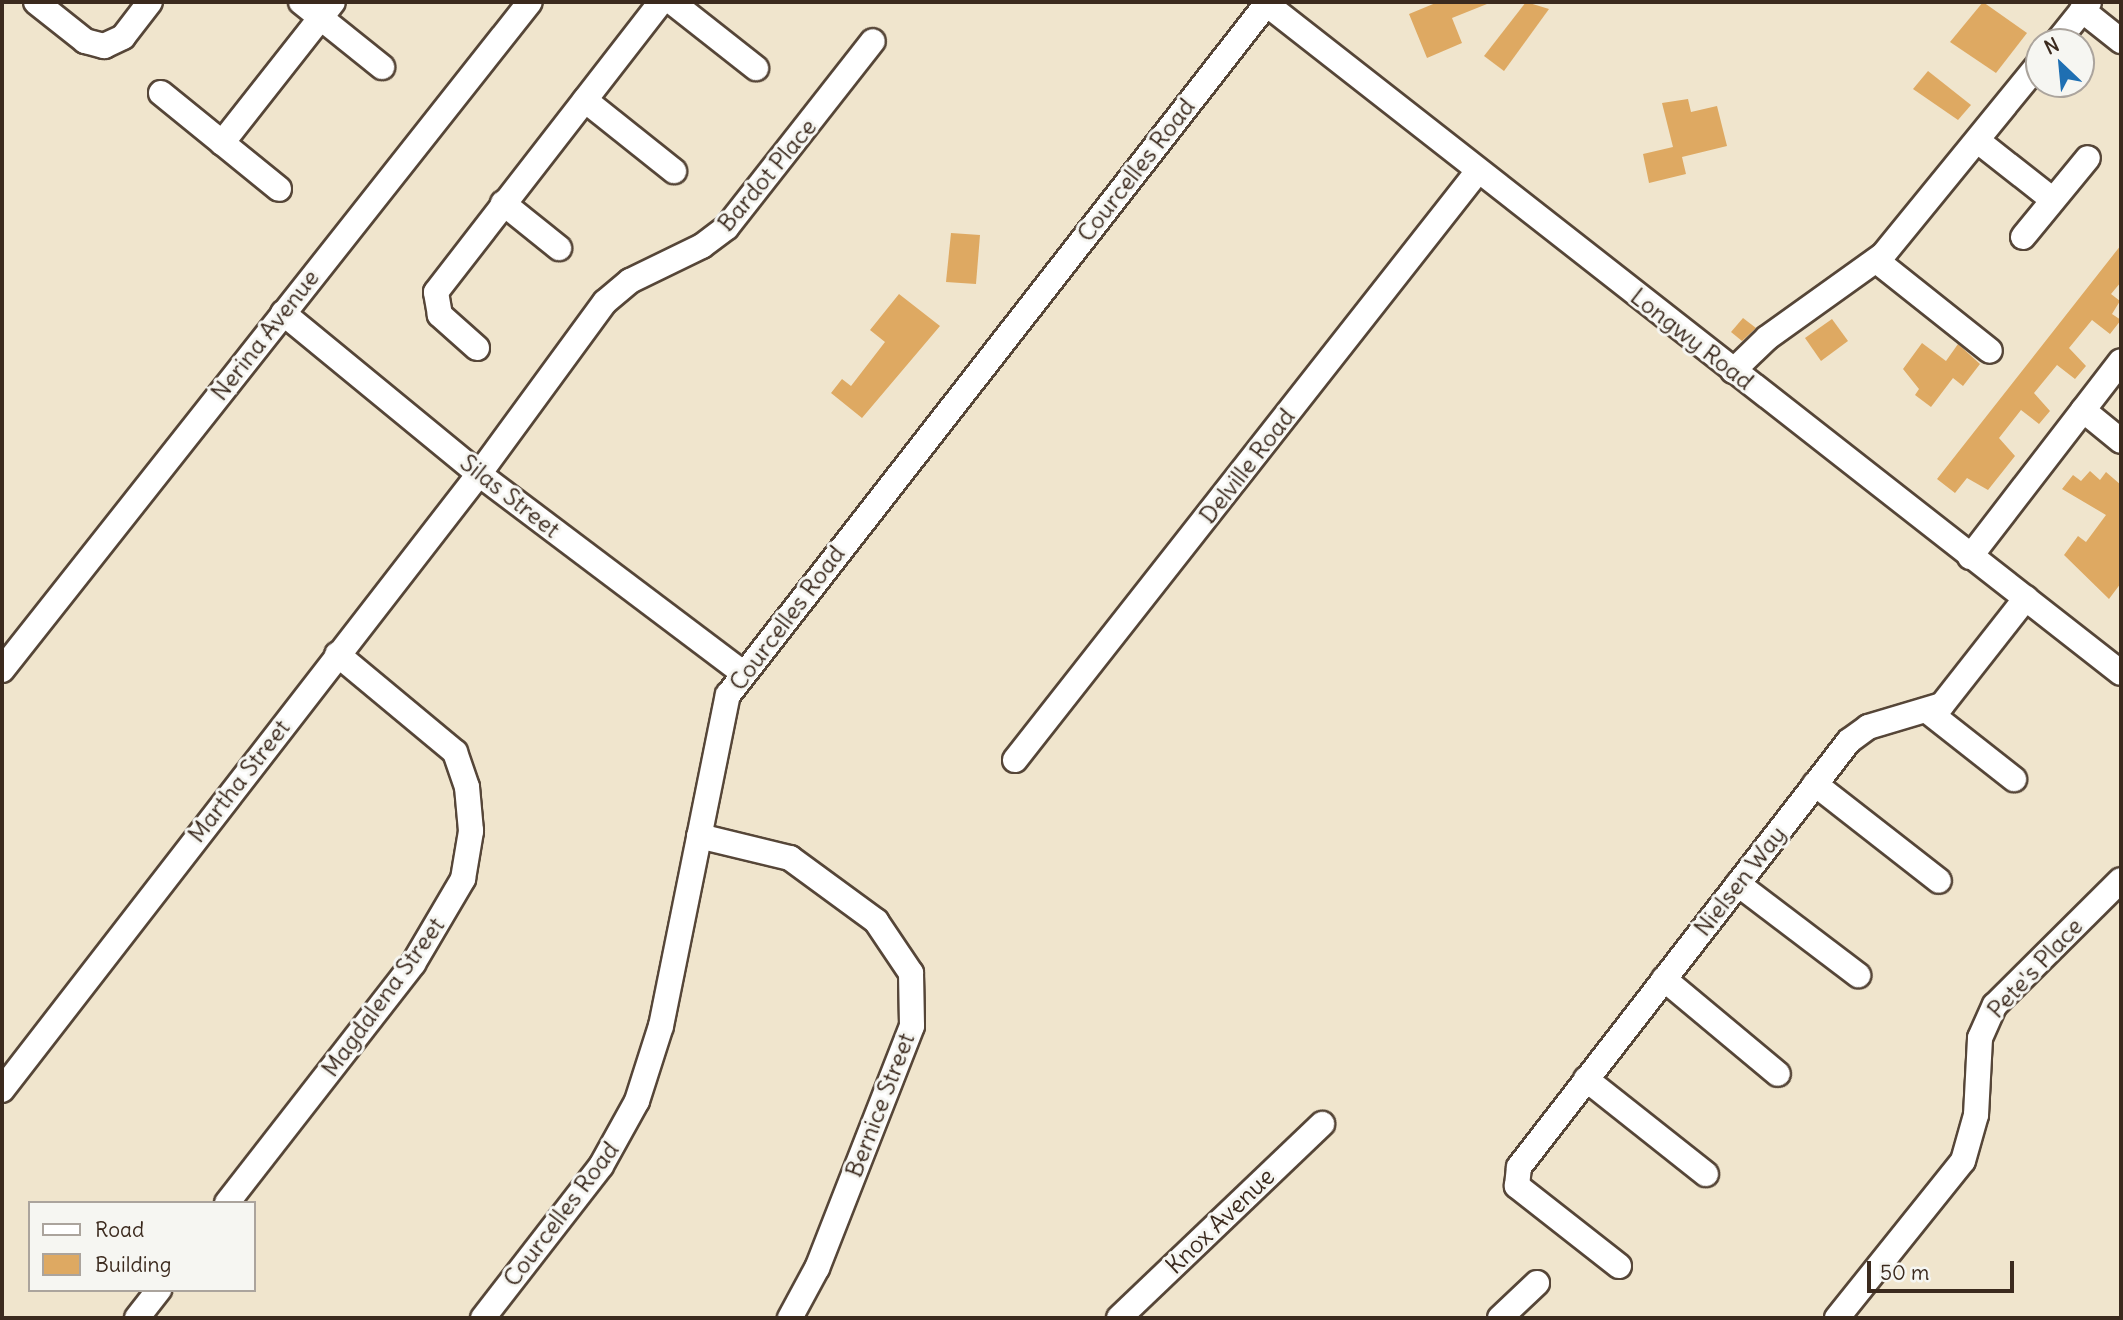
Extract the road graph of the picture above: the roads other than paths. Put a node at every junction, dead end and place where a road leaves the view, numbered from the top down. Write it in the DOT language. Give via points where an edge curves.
graph roads {
  1 [pos="36,2"];
  2 [pos="150,2"];
  3 [pos="301,2"];
  4 [pos="530,2"];
  5 [pos="661,2"];
  6 [pos="672,2"];
  7 [pos="1266,2"];
  8 [pos="2086,6"];
  9 [pos="327,10"];
  10 [pos="2068,28"];
  11 [pos="873,41"];
  12 [pos="2121,41"];
  13 [pos="382,67"];
  14 [pos="756,68"];
  15 [pos="2025,82"];
  16 [pos="161,93"];
  17 [pos="584,100"];
  18 [pos="1978,141"];
  19 [pos="222,143"];
  20 [pos="2088,158"];
  21 [pos="674,171"];
  22 [pos="1478,171"];
  23 [pos="279,189"];
  24 [pos="2053,201"];
  25 [pos="503,203"];
  26 [pos="2023,237"];
  27 [pos="559,248"];
  28 [pos="1877,261"];
  29 [pos="283,313"];
  30 [pos="477,348"];
  31 [pos="1990,351"];
  32 [pos="2121,361"];
  33 [pos="1733,371"];
  34 [pos="2083,410"];
  35 [pos="2121,441"];
  36 [pos="479,474"];
  37 [pos="1970,557"];
  38 [pos="2026,598"];
  39 [pos="337,654"];
  40 [pos="2,670"];
  41 [pos="742,672"];
  42 [pos="2121,673"];
  43 [pos="1930,713"];
  44 [pos="1015,760"];
  45 [pos="2014,779"];
  46 [pos="1815,784"];
  47 [pos="699,836"];
  48 [pos="2121,880"];
  49 [pos="1939,881"];
  50 [pos="1738,884"];
  51 [pos="1858,975"];
  52 [pos="1664,979"];
  53 [pos="1778,1074"];
  54 [pos="1586,1079"];
  55 [pos="2,1090"];
  56 [pos="1322,1124"];
  57 [pos="1706,1174"];
  58 [pos="229,1201"];
  59 [pos="1619,1266"];
  60 [pos="1537,1283"];
  61 [pos="157,1292"];
  62 [pos="137,1318"];
  63 [pos="483,1318"];
  64 [pos="790,1318"];
  65 [pos="1119,1318"];
  66 [pos="1500,1318"];
  67 [pos="1838,1318"];
  1 -- 2 [label="street" via="85,41 104,47 122,37"];
  3 -- 9 [label="street"];
  4 -- 29 [label="street, Nerina Avenue"];
  5 -- 17 [label="street"];
  6 -- 14 [label="street"];
  7 -- 22 [label="street, Longwy Road"];
  7 -- 41 [label="street, Courcelles Road"];
  8 -- 10 [label="street"];
  8 -- 12 [label="street"];
  9 -- 13 [label="street"];
  9 -- 19 [label="street"];
  11 -- 36 [label="street, Bardot Place" via="727,227 702,246 630,281 605,302"];
  15 -- 18 [label="street"];
  16 -- 19 [label="street"];
  17 -- 21 [label="street"];
  17 -- 25 [label="street"];
  18 -- 24 [label="street"];
  18 -- 28 [label="street"];
  19 -- 23 [label="street"];
  20 -- 24 [label="street"];
  22 -- 33 [label="street, Longwy Road"];
  22 -- 44 [label="street, Delville Road"];
  24 -- 26 [label="street"];
  25 -- 27 [label="street"];
  25 -- 30 [label="street" via="434,300 440,315"];
  28 -- 31 [label="street"];
  28 -- 33 [label="street" via="1767,338"];
  29 -- 36 [label="street, Silas Street"];
  29 -- 40 [label="street, Nerina Avenue"];
  32 -- 34 [label="street"];
  33 -- 37 [label="street, Longwy Road"];
  34 -- 35 [label="street"];
  34 -- 37 [label="street"];
  36 -- 39 [label="street, Martha Street"];
  36 -- 41 [label="street, Silas Street"];
  37 -- 38 [label="street, Longwy Road"];
  38 -- 42 [label="street, Longwy Road"];
  38 -- 43 [label="street, Nielsen Way" via="1951,697"];
  39 -- 55 [label="street, Martha Street"];
  39 -- 58 [label="street, Magdalena Street" via="455,752 467,787 471,831 463,879 413,964"];
  41 -- 47 [label="street, Courcelles Road" via="721,720"];
  43 -- 45 [label="street"];
  43 -- 46 [label="street, Nielsen Way" via="1862,730"];
  46 -- 49 [label="street"];
  46 -- 50 [label="street, Nielsen Way"];
  47 -- 63 [label="street, Courcelles Road" via="661,1026 637,1101 601,1166"];
  47 -- 64 [label="street, Bernice Street" via="790,858 876,921 911,973 912,1026 817,1268"];
  48 -- 67 [label="street, Pete's Place" via="1995,1005 1980,1038 1976,1115 1963,1161"];
  50 -- 51 [label="street"];
  50 -- 52 [label="street, Nielsen Way"];
  52 -- 53 [label="street"];
  52 -- 54 [label="street, Nielsen Way"];
  54 -- 57 [label="street"];
  54 -- 59 [label="street, Nielsen Way" via="1518,1167 1517,1186"];
  56 -- 65 [label="street, Knox Avenue"];
  60 -- 66 [label="street"];
  61 -- 62 [label="street"];
}
